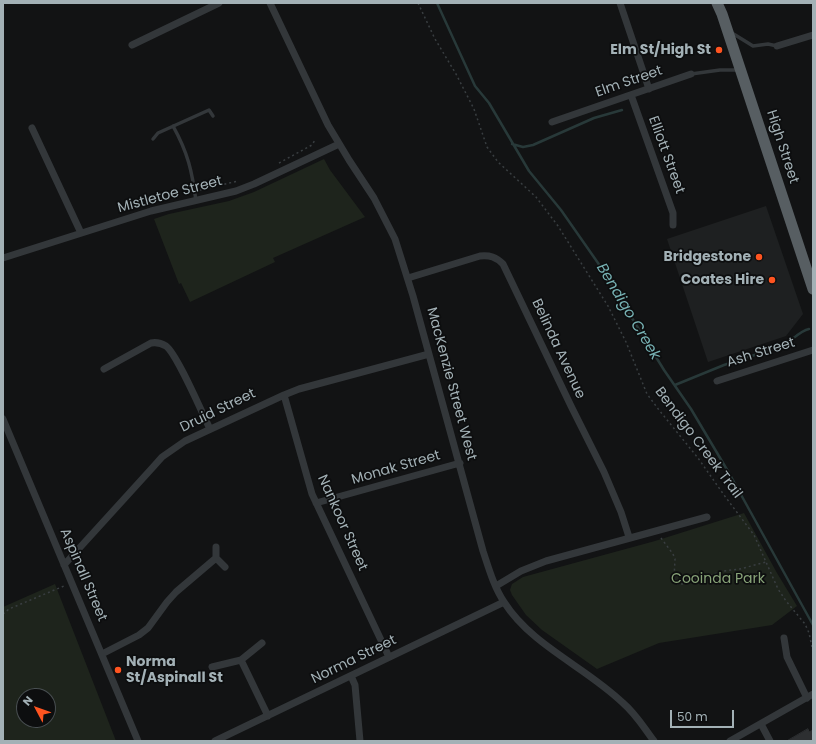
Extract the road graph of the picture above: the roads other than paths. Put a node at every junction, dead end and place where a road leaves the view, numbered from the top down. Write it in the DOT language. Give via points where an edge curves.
graph roads {
  1 [pos="219,3"];
  2 [pos="270,3"];
  3 [pos="620,3"];
  4 [pos="717,3"];
  5 [pos="721,8"];
  6 [pos="727,29"];
  7 [pos="813,35"];
  8 [pos="132,45"];
  9 [pos="777,46"];
  10 [pos="740,70"];
  11 [pos="692,74"];
  12 [pos="649,89"];
  13 [pos="630,95"];
  14 [pos="213,116"];
  15 [pos="552,122"];
  16 [pos="173,126"];
  17 [pos="32,128"];
  18 [pos="154,139"];
  19 [pos="339,144"];
  20 [pos="196,201"];
  21 [pos="673,225"];
  22 [pos="81,233"];
  23 [pos="3,258"];
  24 [pos="408,278"];
  25 [pos="813,290"];
  26 [pos="813,350"];
  27 [pos="429,354"];
  28 [pos="104,369"];
  29 [pos="717,381"];
  30 [pos="284,395"];
  31 [pos="3,419"];
  32 [pos="210,429"];
  33 [pos="460,463"];
  34 [pos="316,503"];
  35 [pos="707,517"];
  36 [pos="630,537"];
  37 [pos="216,546"];
  38 [pos="216,558"];
  39 [pos="64,565"];
  40 [pos="225,567"];
  41 [pos="496,586"];
  42 [pos="504,602"];
  43 [pos="784,638"];
  44 [pos="262,643"];
  45 [pos="102,654"];
  46 [pos="389,657"];
  47 [pos="241,660"];
  48 [pos="212,667"];
  49 [pos="351,676"];
  50 [pos="810,696"];
  51 [pos="268,716"];
  52 [pos="761,724"];
  53 [pos="651,739"];
  54 [pos="138,741"];
  55 [pos="216,741"];
  56 [pos="360,741"];
  57 [pos="730,741"];
  58 [pos="770,741"];
  1 -- 8 [label="street"];
  2 -- 19 [label="street, MacKenzie Street West"];
  3 -- 12 [label="street"];
  4 -- 5 [label="highway, High Street"];
  5 -- 6 [label="highway, High Street"];
  6 -- 9 [label="lane" via="753,46"];
  6 -- 10 [label="highway, High Street"];
  7 -- 9 [label="street"];
  10 -- 11 [label="lane, Elm Street"];
  10 -- 25 [label="highway, High Street"];
  11 -- 12 [label="street, Elm Street"];
  12 -- 13 [label="street, Elm Street"];
  13 -- 15 [label="street, Elm Street"];
  13 -- 21 [label="street, Elliott Street" via="673,213"];
  14 -- 16 [label="lane" via="209,110"];
  16 -- 18 [label="lane"];
  16 -- 20 [label="lane" via="191,167"];
  17 -- 22 [label="street"];
  19 -- 20 [label="street, Mistletoe Street" via="254,184"];
  19 -- 24 [label="street, MacKenzie Street West" via="384,216"];
  20 -- 22 [label="street, Mistletoe Street" via="151,211"];
  22 -- 23 [label="street, Mistletoe Street"];
  24 -- 27 [label="street, MacKenzie Street West"];
  24 -- 36 [label="street, Belinda Avenue" via="480,256 491,256 502,264 604,472"];
  26 -- 29 [label="street, Ash Street"];
  27 -- 30 [label="street, Druid Street"];
  27 -- 33 [label="street, MacKenzie Street West"];
  28 -- 32 [label="street" via="151,343 163,344 177,363"];
  30 -- 32 [label="street, Druid Street"];
  30 -- 34 [label="street, Nankoor Street"];
  31 -- 39 [label="street, Aspinall Street"];
  32 -- 39 [label="street, Druid Street" via="185,441 162,457"];
  33 -- 34 [label="street, Monak Street"];
  33 -- 41 [label="street, MacKenzie Street West" via="483,551"];
  34 -- 46 [label="street, Nankoor Street"];
  35 -- 36 [label="street"];
  36 -- 41 [label="street" via="546,561"];
  37 -- 38 [label="street"];
  38 -- 40 [label="street"];
  38 -- 45 [label="street" via="176,592 148,628"];
  39 -- 45 [label="street, Aspinall Street"];
  41 -- 42 [label="street, MacKenzie Street West"];
  42 -- 46 [label="street, Norma Street"];
  42 -- 53 [label="street, MacKenzie Street West" via="537,638 623,702 638,718"];
  43 -- 50 [label="street" via="787,657"];
  44 -- 47 [label="street"];
  45 -- 54 [label="street, Aspinall Street"];
  46 -- 49 [label="street, Norma Street"];
  47 -- 48 [label="street"];
  47 -- 51 [label="street"];
  49 -- 51 [label="street, Norma Street"];
  49 -- 56 [label="street" via="355,685"];
  50 -- 52 [label="street"];
  51 -- 55 [label="street, Norma Street"];
  52 -- 57 [label="street"];
  52 -- 58 [label="street"];
}
